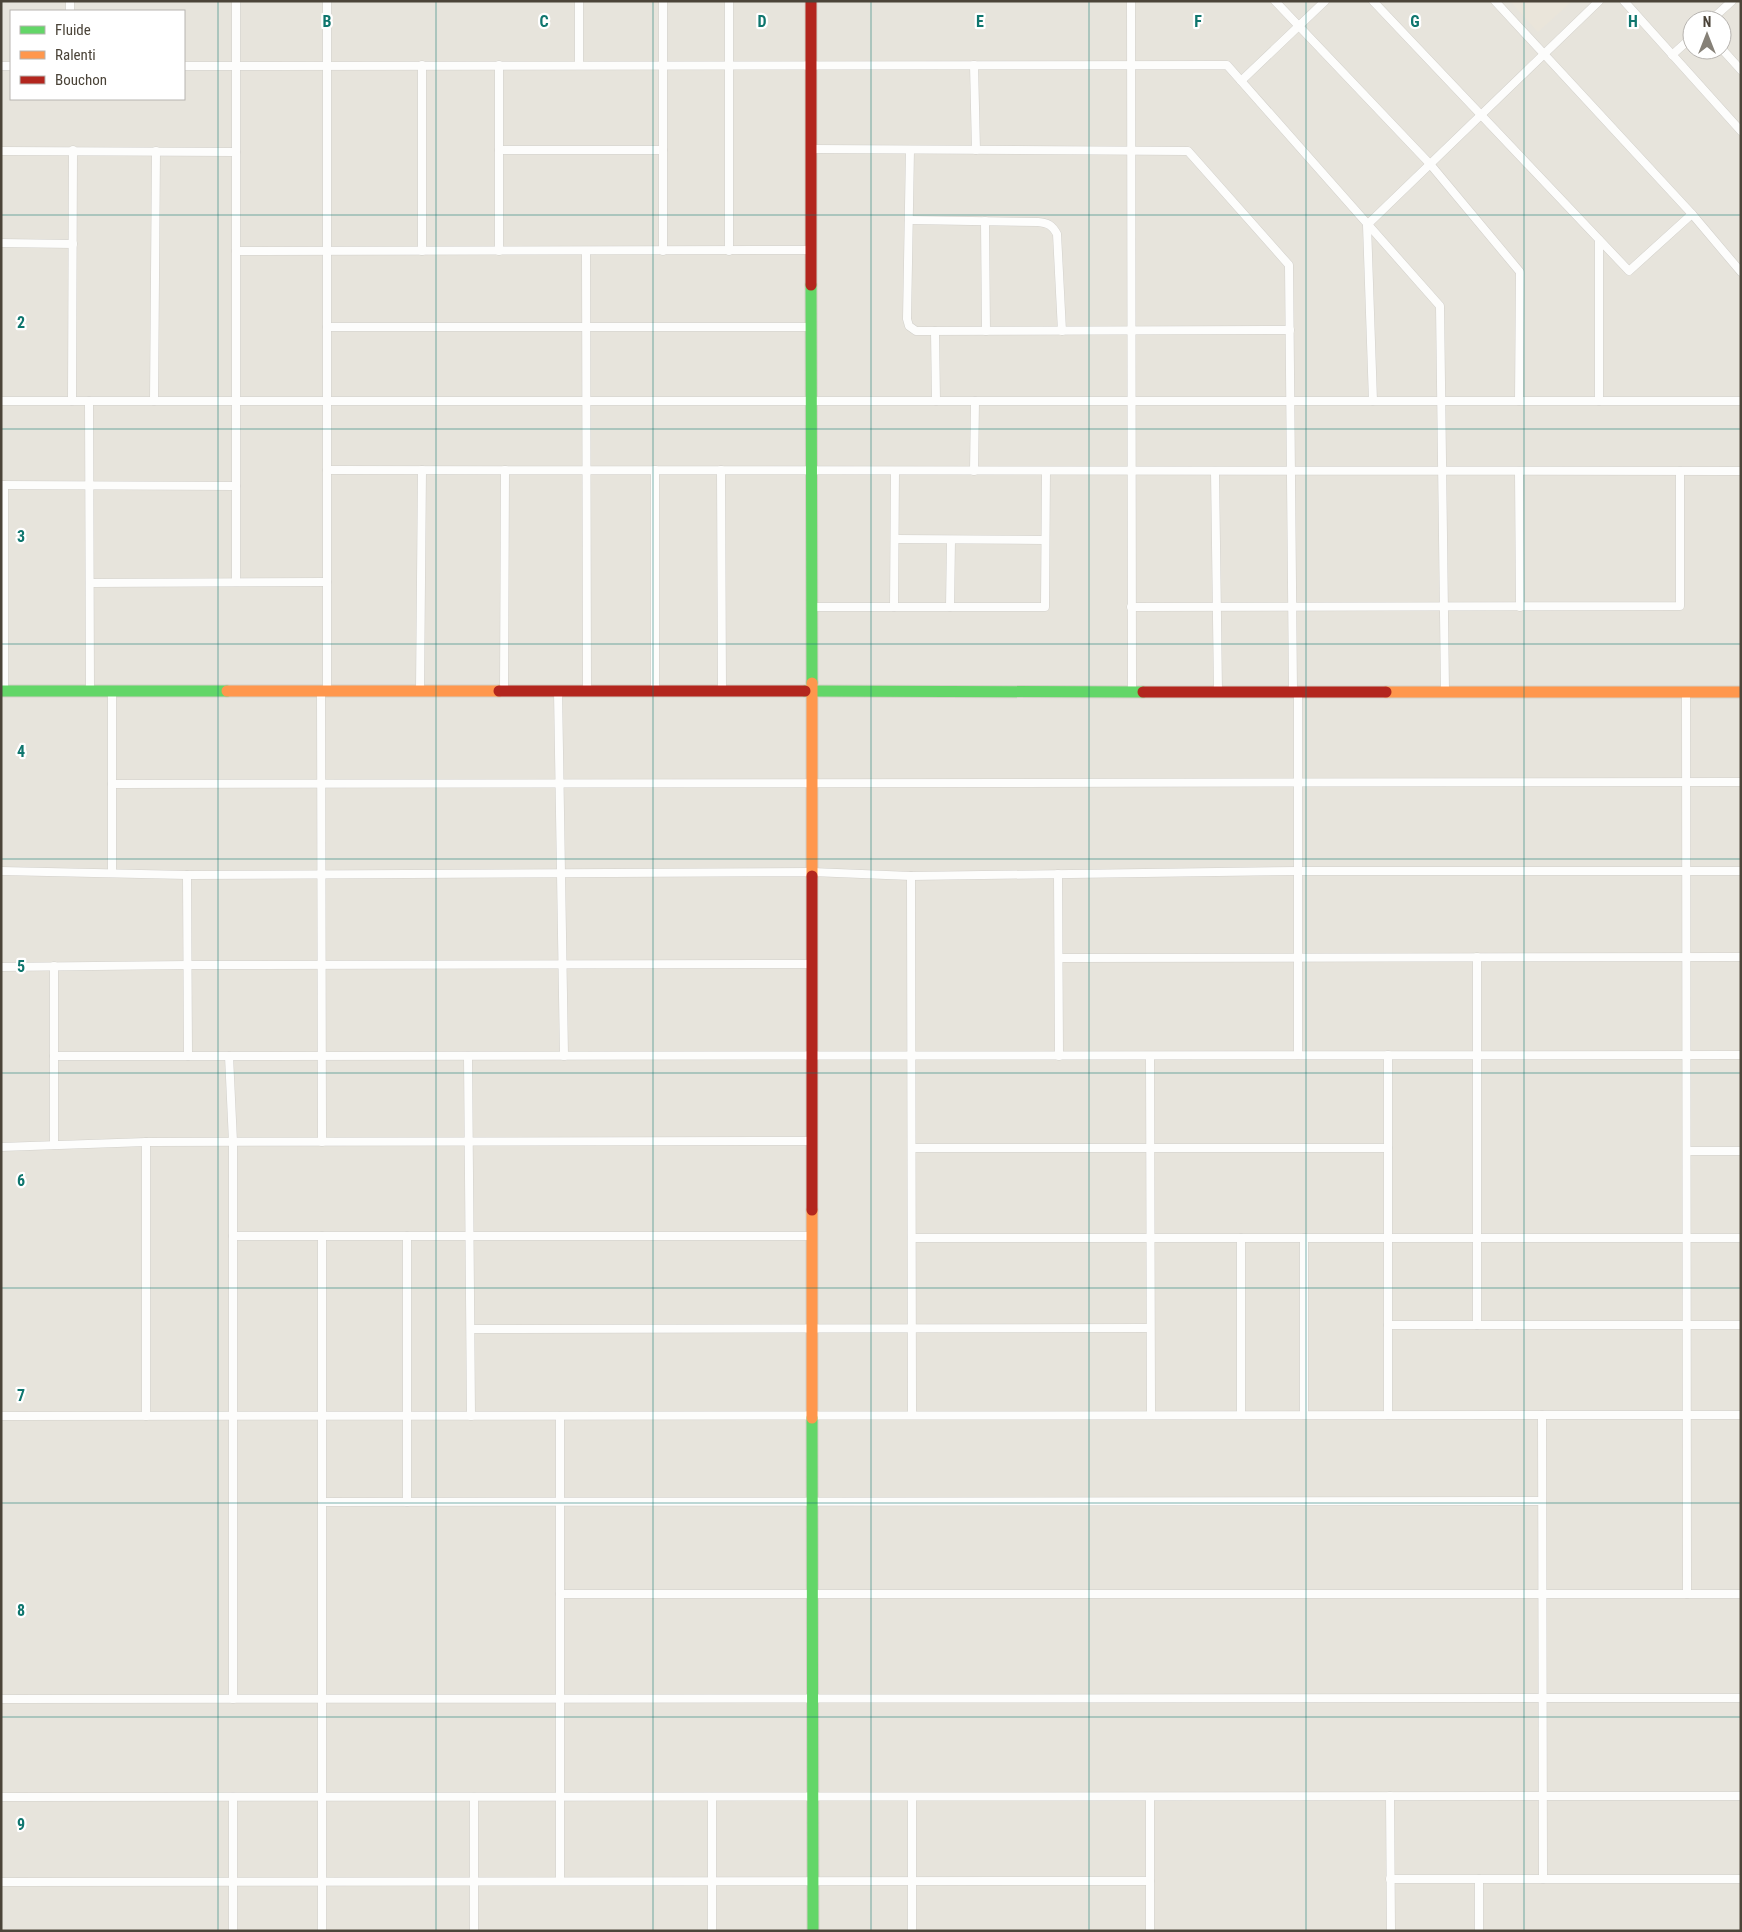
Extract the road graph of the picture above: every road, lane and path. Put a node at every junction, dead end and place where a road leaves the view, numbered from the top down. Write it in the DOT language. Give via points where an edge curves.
graph roads {
  1 [pos="236,1"];
  2 [pos="327,1"];
  3 [pos="579,1"];
  4 [pos="663,1"];
  5 [pos="729,1"];
  6 [pos="812,1"];
  7 [pos="1131,1"];
  8 [pos="1275,1"];
  9 [pos="1326,1"];
  10 [pos="1373,1"];
  11 [pos="1495,1"];
  12 [pos="1599,1"];
  13 [pos="1624,1"];
  14 [pos="1732,1"];
  15 [pos="1722,10"];
  16 [pos="1299,26"];
  17 [pos="1682,46"];
  18 [pos="1544,54"];
  19 [pos="1672,55"];
  20 [pos="1732,60"];
  21 [pos="499,65"];
  22 [pos="579,65"];
  23 [pos="663,65"];
  24 [pos="729,65"];
  25 [pos="812,65"];
  26 [pos="974,65"];
  27 [pos="1131,65"];
  28 [pos="185,66"];
  29 [pos="236,66"];
  30 [pos="327,66"];
  31 [pos="422,66"];
  32 [pos="1741,70"];
  33 [pos="1240,81"];
  34 [pos="1481,115"];
  35 [pos="1741,131"];
  36 [pos="812,149"];
  37 [pos="73,150"];
  38 [pos="499,150"];
  39 [pos="663,150"];
  40 [pos="910,150"];
  41 [pos="976,150"];
  42 [pos="1,151"];
  43 [pos="156,151"];
  44 [pos="1131,151"];
  45 [pos="236,152"];
  46 [pos="1430,164"];
  47 [pos="1692,214"];
  48 [pos="910,220"];
  49 [pos="985,221"];
  50 [pos="1367,225"];
  51 [pos="1599,240"];
  52 [pos="1,243"];
  53 [pos="73,244"];
  54 [pos="812,250"];
  55 [pos="236,251"];
  56 [pos="327,251"];
  57 [pos="422,251"];
  58 [pos="499,251"];
  59 [pos="586,251"];
  60 [pos="663,251"];
  61 [pos="730,251"];
  62 [pos="1741,272"];
  63 [pos="327,327"];
  64 [pos="586,327"];
  65 [pos="812,327"];
  66 [pos="1131,330"];
  67 [pos="1290,330"];
  68 [pos="935,331"];
  69 [pos="986,331"];
  70 [pos="1062,331"];
  71 [pos="1,401"];
  72 [pos="72,401"];
  73 [pos="89,401"];
  74 [pos="154,401"];
  75 [pos="236,401"];
  76 [pos="327,401"];
  77 [pos="586,401"];
  78 [pos="812,401"];
  79 [pos="936,401"];
  80 [pos="975,401"];
  81 [pos="1131,401"];
  82 [pos="1290,401"];
  83 [pos="1373,401"];
  84 [pos="1441,401"];
  85 [pos="1519,401"];
  86 [pos="1599,401"];
  87 [pos="1741,401"];
  88 [pos="327,470"];
  89 [pos="422,470"];
  90 [pos="505,470"];
  91 [pos="586,470"];
  92 [pos="656,470"];
  93 [pos="721,470"];
  94 [pos="812,470"];
  95 [pos="895,471"];
  96 [pos="974,471"];
  97 [pos="1046,471"];
  98 [pos="1131,471"];
  99 [pos="1215,471"];
  100 [pos="1291,471"];
  101 [pos="1442,471"];
  102 [pos="1519,471"];
  103 [pos="1680,471"];
  104 [pos="1741,471"];
  105 [pos="3,485"];
  106 [pos="91,485"];
  107 [pos="236,486"];
  108 [pos="895,539"];
  109 [pos="950,540"];
  110 [pos="1045,540"];
  111 [pos="236,582"];
  112 [pos="327,582"];
  113 [pos="2,583"];
  114 [pos="90,583"];
  115 [pos="1444,606"];
  116 [pos="1520,606"];
  117 [pos="812,607"];
  118 [pos="894,607"];
  119 [pos="950,607"];
  120 [pos="1131,607"];
  121 [pos="1217,607"];
  122 [pos="1291,607"];
  123 [pos="324,690"];
  124 [pos="420,690"];
  125 [pos="504,690"];
  126 [pos="587,690"];
  127 [pos="655,690"];
  128 [pos="722,690"];
  129 [pos="812,690"];
  130 [pos="3,691"];
  131 [pos="90,691"];
  132 [pos="112,691"];
  133 [pos="558,691"];
  134 [pos="1132,691"];
  135 [pos="1218,691"];
  136 [pos="1296,691"];
  137 [pos="1445,691"];
  138 [pos="1686,692"];
  139 [pos="1741,692"];
  140 [pos="1686,782"];
  141 [pos="1741,782"];
  142 [pos="812,783"];
  143 [pos="1298,783"];
  144 [pos="112,784"];
  145 [pos="321,784"];
  146 [pos="559,784"];
  147 [pos="1,871"];
  148 [pos="1298,871"];
  149 [pos="1686,871"];
  150 [pos="1741,871"];
  151 [pos="112,872"];
  152 [pos="561,872"];
  153 [pos="812,872"];
  154 [pos="321,874"];
  155 [pos="1058,874"];
  156 [pos="187,875"];
  157 [pos="911,876"];
  158 [pos="1686,957"];
  159 [pos="1741,957"];
  160 [pos="1059,958"];
  161 [pos="1298,958"];
  162 [pos="1477,958"];
  163 [pos="321,964"];
  164 [pos="562,964"];
  165 [pos="812,964"];
  166 [pos="188,965"];
  167 [pos="54,966"];
  168 [pos="1,967"];
  169 [pos="1477,1055"];
  170 [pos="1686,1055"];
  171 [pos="1741,1055"];
  172 [pos="54,1056"];
  173 [pos="188,1056"];
  174 [pos="229,1056"];
  175 [pos="321,1056"];
  176 [pos="468,1056"];
  177 [pos="564,1056"];
  178 [pos="812,1056"];
  179 [pos="912,1056"];
  180 [pos="1059,1056"];
  181 [pos="1150,1056"];
  182 [pos="1298,1056"];
  183 [pos="1388,1056"];
  184 [pos="812,1141"];
  185 [pos="146,1142"];
  186 [pos="233,1142"];
  187 [pos="322,1142"];
  188 [pos="469,1142"];
  189 [pos="54,1145"];
  190 [pos="1,1147"];
  191 [pos="912,1148"];
  192 [pos="1150,1148"];
  193 [pos="1388,1148"];
  194 [pos="1686,1151"];
  195 [pos="1741,1151"];
  196 [pos="233,1236"];
  197 [pos="322,1236"];
  198 [pos="407,1236"];
  199 [pos="471,1236"];
  200 [pos="812,1236"];
  201 [pos="912,1238"];
  202 [pos="1150,1238"];
  203 [pos="1241,1238"];
  204 [pos="1304,1238"];
  205 [pos="1388,1238"];
  206 [pos="1477,1238"];
  207 [pos="1687,1238"];
  208 [pos="1741,1238"];
  209 [pos="1741,1324"];
  210 [pos="1388,1325"];
  211 [pos="1477,1325"];
  212 [pos="1687,1325"];
  213 [pos="812,1328"];
  214 [pos="912,1328"];
  215 [pos="1150,1328"];
  216 [pos="471,1329"];
  217 [pos="912,1415"];
  218 [pos="1150,1415"];
  219 [pos="1241,1415"];
  220 [pos="1304,1415"];
  221 [pos="1388,1415"];
  222 [pos="1542,1415"];
  223 [pos="1687,1415"];
  224 [pos="1741,1415"];
  225 [pos="1,1416"];
  226 [pos="146,1416"];
  227 [pos="233,1416"];
  228 [pos="322,1416"];
  229 [pos="407,1416"];
  230 [pos="471,1416"];
  231 [pos="560,1416"];
  232 [pos="812,1416"];
  233 [pos="812,1501"];
  234 [pos="1542,1501"];
  235 [pos="322,1502"];
  236 [pos="407,1502"];
  237 [pos="560,1502"];
  238 [pos="560,1594"];
  239 [pos="812,1594"];
  240 [pos="1542,1594"];
  241 [pos="1687,1594"];
  242 [pos="1741,1594"];
  243 [pos="560,1698"];
  244 [pos="813,1698"];
  245 [pos="1542,1698"];
  246 [pos="1741,1698"];
  247 [pos="1,1699"];
  248 [pos="233,1699"];
  249 [pos="322,1699"];
  250 [pos="1150,1796"];
  251 [pos="1390,1796"];
  252 [pos="1542,1796"];
  253 [pos="1741,1796"];
  254 [pos="1,1797"];
  255 [pos="233,1797"];
  256 [pos="322,1797"];
  257 [pos="474,1797"];
  258 [pos="560,1797"];
  259 [pos="712,1797"];
  260 [pos="813,1797"];
  261 [pos="912,1797"];
  262 [pos="1390,1879"];
  263 [pos="1479,1879"];
  264 [pos="1542,1879"];
  265 [pos="1741,1879"];
  266 [pos="322,1881"];
  267 [pos="474,1881"];
  268 [pos="560,1881"];
  269 [pos="712,1881"];
  270 [pos="813,1881"];
  271 [pos="912,1881"];
  272 [pos="1150,1881"];
  273 [pos="1,1882"];
  274 [pos="233,1882"];
  275 [pos="233,1931"];
  276 [pos="322,1931"];
  277 [pos="474,1931"];
  278 [pos="712,1931"];
  279 [pos="813,1931"];
  280 [pos="912,1931"];
  281 [pos="1150,1931"];
  282 [pos="1390,1931"];
  283 [pos="1479,1931"];
  1 -- 29 [label="street"];
  2 -- 30 [label="street"];
  3 -- 22 [label="street"];
  4 -- 23 [label="street"];
  5 -- 24 [label="street"];
  6 -- 25 [label="street"];
  7 -- 27 [label="street"];
  8 -- 16 [label="street"];
  9 -- 16 [label="street"];
  10 -- 34 [label="street"];
  11 -- 18 [label="street"];
  12 -- 18 [label="street"];
  13 -- 19 [label="street"];
  14 -- 15 [label="street"];
  16 -- 33 [label="street"];
  16 -- 46 [label="street"];
  17 -- 19 [label="street"];
  18 -- 34 [label="street"];
  18 -- 47 [label="street"];
  19 -- 35 [label="street"];
  20 -- 32 [label="street"];
  21 -- 22 [label="street"];
  21 -- 31 [label="street"];
  21 -- 38 [label="street"];
  22 -- 23 [label="street"];
  23 -- 24 [label="street"];
  23 -- 39 [label="street"];
  24 -- 25 [label="street"];
  24 -- 61 [label="street"];
  25 -- 26 [label="street"];
  25 -- 36 [label="street"];
  26 -- 27 [label="street"];
  26 -- 41 [label="street"];
  27 -- 33 [label="street" via="1227,65"];
  27 -- 44 [label="street"];
  28 -- 29 [label="street"];
  29 -- 30 [label="street"];
  29 -- 45 [label="street"];
  30 -- 31 [label="street"];
  30 -- 56 [label="street"];
  31 -- 57 [label="street"];
  33 -- 50 [label="street"];
  34 -- 46 [label="street"];
  34 -- 51 [label="street"];
  36 -- 40 [label="street"];
  36 -- 54 [label="street"];
  37 -- 42 [label="street"];
  37 -- 43 [label="street"];
  37 -- 53 [label="street"];
  38 -- 39 [label="street"];
  38 -- 58 [label="street"];
  39 -- 60 [label="street"];
  40 -- 41 [label="street"];
  40 -- 48 [label="street"];
  41 -- 44 [label="street"];
  43 -- 45 [label="street"];
  43 -- 74 [label="street"];
  44 -- 66 [label="street"];
  44 -- 67 [label="street" via="1188,151 1290,265"];
  45 -- 55 [label="street"];
  46 -- 50 [label="street"];
  46 -- 85 [label="street" via="1520,272"];
  47 -- 51 [label="street" via="1629,271"];
  47 -- 62 [label="street"];
  48 -- 49 [label="street"];
  48 -- 68 [label="street" via="907,319 909,326 916,331"];
  49 -- 69 [label="street"];
  49 -- 70 [label="street" via="1038,222 1054,227"];
  50 -- 83 [label="street"];
  50 -- 84 [label="street" via="1440,306"];
  51 -- 86 [label="street"];
  52 -- 53 [label="street"];
  53 -- 72 [label="street"];
  54 -- 61 [label="street"];
  54 -- 65 [label="street"];
  55 -- 56 [label="street"];
  55 -- 75 [label="street"];
  56 -- 57 [label="street"];
  56 -- 63 [label="street"];
  57 -- 58 [label="street"];
  58 -- 59 [label="street"];
  59 -- 60 [label="street"];
  59 -- 64 [label="street"];
  60 -- 61 [label="street"];
  63 -- 64 [label="street"];
  63 -- 76 [label="street"];
  64 -- 65 [label="street"];
  64 -- 77 [label="street"];
  65 -- 78 [label="street"];
  66 -- 67 [label="street"];
  66 -- 70 [label="street"];
  66 -- 81 [label="street"];
  67 -- 82 [label="street"];
  68 -- 69 [label="street"];
  68 -- 79 [label="street"];
  69 -- 70 [label="street"];
  71 -- 72 [label="street"];
  72 -- 73 [label="street"];
  73 -- 74 [label="street"];
  73 -- 106 [label="street"];
  74 -- 75 [label="street"];
  75 -- 76 [label="street"];
  75 -- 107 [label="street"];
  76 -- 77 [label="street"];
  76 -- 88 [label="street"];
  77 -- 78 [label="street"];
  77 -- 91 [label="street"];
  78 -- 79 [label="street"];
  78 -- 94 [label="street"];
  79 -- 80 [label="street"];
  80 -- 81 [label="street"];
  80 -- 96 [label="street"];
  81 -- 82 [label="street"];
  81 -- 98 [label="street"];
  82 -- 83 [label="street"];
  82 -- 100 [label="street"];
  83 -- 84 [label="street"];
  84 -- 85 [label="street"];
  84 -- 101 [label="street"];
  85 -- 86 [label="street"];
  86 -- 87 [label="street"];
  88 -- 89 [label="street"];
  88 -- 112 [label="street"];
  89 -- 90 [label="street"];
  89 -- 124 [label="street"];
  90 -- 91 [label="street"];
  90 -- 125 [label="street"];
  91 -- 92 [label="street"];
  91 -- 126 [label="street"];
  92 -- 93 [label="street"];
  92 -- 127 [label="street"];
  93 -- 94 [label="street"];
  93 -- 128 [label="street"];
  94 -- 95 [label="street"];
  94 -- 117 [label="street"];
  95 -- 96 [label="street"];
  95 -- 108 [label="street"];
  96 -- 97 [label="street"];
  97 -- 98 [label="street"];
  97 -- 110 [label="street"];
  98 -- 99 [label="street"];
  98 -- 120 [label="street"];
  99 -- 100 [label="street"];
  99 -- 121 [label="street"];
  100 -- 101 [label="street"];
  100 -- 122 [label="street"];
  101 -- 102 [label="street"];
  101 -- 115 [label="street"];
  102 -- 103 [label="street"];
  102 -- 116 [label="street"];
  103 -- 104 [label="street"];
  103 -- 116 [label="street" via="1680,606"];
  105 -- 106 [label="street"];
  105 -- 113 [label="street"];
  106 -- 107 [label="street"];
  106 -- 114 [label="street"];
  107 -- 111 [label="street"];
  108 -- 109 [label="street"];
  108 -- 118 [label="street"];
  109 -- 110 [label="street"];
  109 -- 119 [label="street"];
  110 -- 119 [label="street" via="1045,607"];
  111 -- 112 [label="street"];
  111 -- 114 [label="street"];
  112 -- 123 [label="street"];
  113 -- 130 [label="street"];
  114 -- 131 [label="street"];
  115 -- 116 [label="street"];
  115 -- 122 [label="street"];
  115 -- 137 [label="street"];
  117 -- 118 [label="street"];
  117 -- 129 [label="street"];
  118 -- 119 [label="street"];
  120 -- 121 [label="street"];
  120 -- 134 [label="street"];
  121 -- 122 [label="street"];
  121 -- 135 [label="street"];
  122 -- 136 [label="street"];
  123 -- 124 [label="street"];
  123 -- 132 [label="street"];
  123 -- 145 [label="street"];
  124 -- 125 [label="street"];
  125 -- 133 [label="street"];
  126 -- 127 [label="street"];
  126 -- 133 [label="street"];
  127 -- 128 [label="street"];
  128 -- 129 [label="street"];
  129 -- 134 [label="street"];
  129 -- 142 [label="street"];
  130 -- 131 [label="street"];
  131 -- 132 [label="street"];
  132 -- 144 [label="street"];
  133 -- 146 [label="street"];
  134 -- 135 [label="street"];
  135 -- 136 [label="street"];
  136 -- 137 [label="street"];
  136 -- 143 [label="street"];
  137 -- 138 [label="street"];
  138 -- 139 [label="street"];
  138 -- 140 [label="street"];
  140 -- 141 [label="street"];
  140 -- 143 [label="street"];
  140 -- 149 [label="street"];
  142 -- 143 [label="street"];
  142 -- 146 [label="street"];
  142 -- 153 [label="street"];
  143 -- 148 [label="street"];
  144 -- 145 [label="street"];
  144 -- 151 [label="street"];
  145 -- 146 [label="street"];
  145 -- 154 [label="street"];
  146 -- 152 [label="street"];
  147 -- 151 [label="street"];
  148 -- 149 [label="street"];
  148 -- 155 [label="street"];
  148 -- 161 [label="street"];
  149 -- 150 [label="street"];
  149 -- 158 [label="street"];
  151 -- 156 [label="street"];
  152 -- 153 [label="street"];
  152 -- 154 [label="street"];
  152 -- 164 [label="street"];
  153 -- 157 [label="street"];
  153 -- 165 [label="street"];
  154 -- 156 [label="street"];
  154 -- 163 [label="street"];
  155 -- 157 [label="street"];
  155 -- 160 [label="street"];
  156 -- 166 [label="street"];
  157 -- 179 [label="street"];
  158 -- 159 [label="street"];
  158 -- 162 [label="street"];
  158 -- 170 [label="street"];
  160 -- 161 [label="street"];
  160 -- 180 [label="street"];
  161 -- 162 [label="street"];
  161 -- 182 [label="street"];
  162 -- 169 [label="street"];
  163 -- 164 [label="street"];
  163 -- 166 [label="street"];
  163 -- 175 [label="street"];
  164 -- 165 [label="street"];
  164 -- 177 [label="street"];
  165 -- 178 [label="street"];
  166 -- 167 [label="street"];
  166 -- 173 [label="street"];
  167 -- 168 [label="street"];
  167 -- 172 [label="street"];
  169 -- 170 [label="street"];
  169 -- 183 [label="street"];
  169 -- 206 [label="street"];
  170 -- 171 [label="street"];
  170 -- 194 [label="street"];
  172 -- 173 [label="street"];
  172 -- 189 [label="street"];
  173 -- 174 [label="street"];
  174 -- 175 [label="street"];
  174 -- 186 [label="street"];
  175 -- 176 [label="street"];
  175 -- 187 [label="street"];
  176 -- 177 [label="street"];
  176 -- 188 [label="street"];
  177 -- 178 [label="street"];
  178 -- 179 [label="street"];
  178 -- 184 [label="street"];
  179 -- 180 [label="street"];
  179 -- 191 [label="street"];
  180 -- 181 [label="street"];
  181 -- 182 [label="street"];
  181 -- 192 [label="street"];
  182 -- 183 [label="street"];
  183 -- 193 [label="street"];
  184 -- 188 [label="street"];
  184 -- 200 [label="street"];
  185 -- 186 [label="street"];
  185 -- 189 [label="street"];
  185 -- 226 [label="street"];
  186 -- 187 [label="street"];
  186 -- 196 [label="street"];
  187 -- 188 [label="street"];
  188 -- 199 [label="street"];
  189 -- 190 [label="street"];
  191 -- 192 [label="street"];
  191 -- 201 [label="street"];
  192 -- 193 [label="street"];
  192 -- 202 [label="street"];
  193 -- 205 [label="street"];
  194 -- 195 [label="street"];
  194 -- 207 [label="street"];
  196 -- 197 [label="street"];
  196 -- 227 [label="street"];
  197 -- 198 [label="street"];
  197 -- 228 [label="street"];
  198 -- 199 [label="street"];
  198 -- 229 [label="street"];
  199 -- 200 [label="street"];
  199 -- 216 [label="street"];
  200 -- 213 [label="street"];
  201 -- 202 [label="street"];
  201 -- 214 [label="street"];
  202 -- 203 [label="street"];
  202 -- 215 [label="street"];
  203 -- 204 [label="street"];
  203 -- 219 [label="street"];
  204 -- 205 [label="street"];
  204 -- 220 [label="street"];
  205 -- 206 [label="street"];
  205 -- 210 [label="street"];
  206 -- 207 [label="street"];
  206 -- 211 [label="street"];
  207 -- 208 [label="street"];
  207 -- 212 [label="street"];
  209 -- 212 [label="street"];
  210 -- 211 [label="street"];
  210 -- 221 [label="street"];
  211 -- 212 [label="street"];
  212 -- 223 [label="street"];
  213 -- 214 [label="street"];
  213 -- 216 [label="street"];
  213 -- 232 [label="street"];
  214 -- 215 [label="street"];
  214 -- 217 [label="street"];
  215 -- 218 [label="street"];
  216 -- 230 [label="street"];
  217 -- 218 [label="street"];
  217 -- 232 [label="street"];
  218 -- 219 [label="street"];
  219 -- 220 [label="street"];
  220 -- 221 [label="street"];
  221 -- 222 [label="street"];
  222 -- 223 [label="street"];
  222 -- 234 [label="street"];
  223 -- 224 [label="street"];
  223 -- 241 [label="street"];
  225 -- 226 [label="street"];
  226 -- 227 [label="street"];
  227 -- 228 [label="street"];
  227 -- 248 [label="street"];
  228 -- 229 [label="street"];
  228 -- 235 [label="street"];
  229 -- 230 [label="street"];
  229 -- 236 [label="street"];
  230 -- 231 [label="street"];
  231 -- 232 [label="street"];
  231 -- 237 [label="street"];
  232 -- 233 [label="street"];
  233 -- 234 [label="street"];
  233 -- 237 [label="street"];
  233 -- 239 [label="street"];
  234 -- 240 [label="street"];
  235 -- 236 [label="street"];
  235 -- 249 [label="street"];
  236 -- 237 [label="street"];
  237 -- 238 [label="street"];
  238 -- 239 [label="street"];
  238 -- 243 [label="street"];
  239 -- 240 [label="street"];
  239 -- 244 [label="street"];
  240 -- 241 [label="street"];
  240 -- 245 [label="street"];
  241 -- 242 [label="street"];
  243 -- 244 [label="street"];
  243 -- 249 [label="street"];
  243 -- 258 [label="street"];
  244 -- 245 [label="street"];
  244 -- 260 [label="street"];
  245 -- 246 [label="street"];
  245 -- 252 [label="street"];
  247 -- 248 [label="street"];
  248 -- 249 [label="street"];
  249 -- 256 [label="street"];
  250 -- 251 [label="street"];
  250 -- 261 [label="street"];
  250 -- 272 [label="street"];
  251 -- 252 [label="street"];
  251 -- 262 [label="street"];
  252 -- 253 [label="street"];
  252 -- 264 [label="street"];
  254 -- 255 [label="street"];
  255 -- 256 [label="street"];
  255 -- 274 [label="street"];
  256 -- 257 [label="street"];
  256 -- 266 [label="street"];
  257 -- 258 [label="street"];
  257 -- 267 [label="street"];
  258 -- 259 [label="street"];
  258 -- 268 [label="street"];
  259 -- 260 [label="street"];
  259 -- 269 [label="street"];
  260 -- 261 [label="street"];
  260 -- 270 [label="street"];
  261 -- 271 [label="street"];
  262 -- 263 [label="street"];
  262 -- 282 [label="street"];
  263 -- 264 [label="street"];
  263 -- 283 [label="street"];
  264 -- 265 [label="street"];
  266 -- 267 [label="street"];
  266 -- 274 [label="street"];
  266 -- 276 [label="street"];
  267 -- 268 [label="street"];
  267 -- 277 [label="street"];
  268 -- 269 [label="street"];
  269 -- 270 [label="street"];
  269 -- 278 [label="street"];
  270 -- 271 [label="street"];
  270 -- 279 [label="street"];
  271 -- 272 [label="street"];
  271 -- 280 [label="street"];
  272 -- 281 [label="street"];
  273 -- 274 [label="street"];
  274 -- 275 [label="street"];
}
